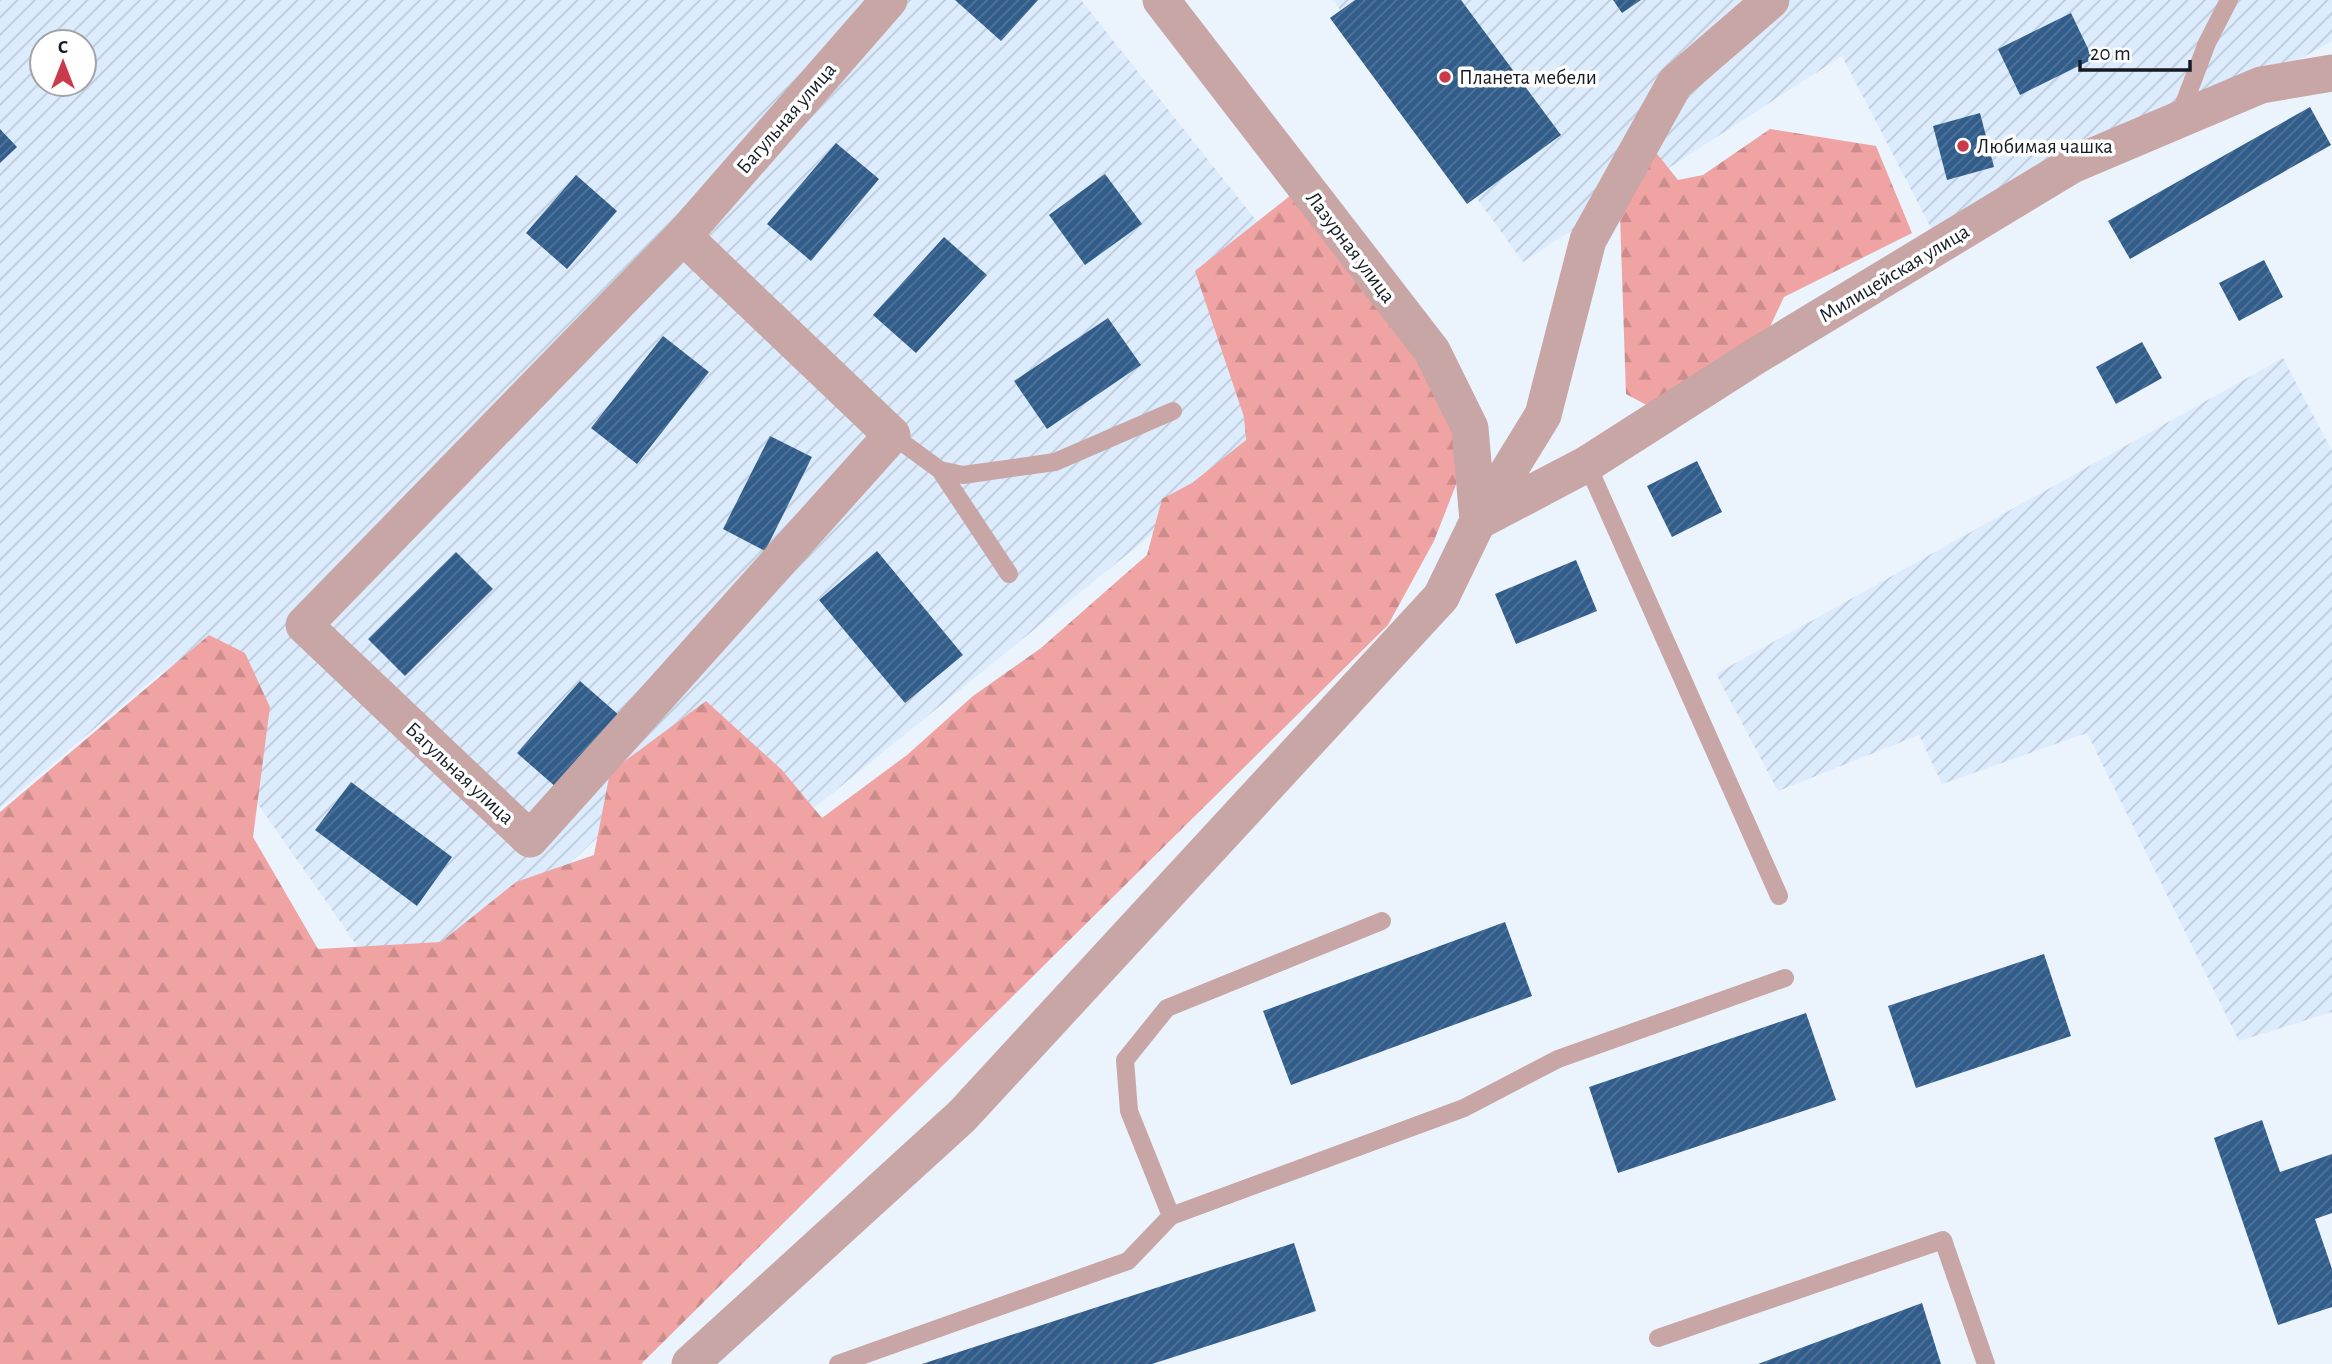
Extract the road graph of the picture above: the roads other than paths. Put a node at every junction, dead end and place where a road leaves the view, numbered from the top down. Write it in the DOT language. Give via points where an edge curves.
graph roads {
  1 [pos="889,0"];
  2 [pos="1161,0"];
  3 [pos="1771,0"];
  4 [pos="2230,0"];
  5 [pos="2332,73"];
  6 [pos="2178,121"];
  7 [pos="683,236"];
  8 [pos="1173,411"];
  9 [pos="892,435"];
  10 [pos="1587,464"];
  11 [pos="940,470"];
  12 [pos="1478,521"];
  13 [pos="1009,574"];
  14 [pos="1779,897"];
  15 [pos="1382,921"];
  16 [pos="1785,978"];
  17 [pos="1171,1216"];
  18 [pos="1658,1338"];
  19 [pos="690,1364"];
  20 [pos="838,1364"];
  21 [pos="1986,1364"];
  1 -- 7 [label="street, Багульная улица"];
  2 -- 12 [label="street, Лазурная улица" via="1432,351 1470,428"];
  3 -- 12 [label="street" via="1675,83 1668,95 1588,240 1543,415"];
  4 -- 6 [label="lane" via="2207,43"];
  5 -- 6 [label="street, Милицейская улица" via="2261,85"];
  6 -- 10 [label="street, Милицейская улица" via="2072,165"];
  7 -- 9 [label="street"];
  7 -- 9 [label="street, Багульная улица" via="304,625 530,839"];
  8 -- 11 [label="lane" via="1055,463 963,475"];
  9 -- 11 [label="lane"];
  10 -- 12 [label="street, Милицейская улица"];
  10 -- 14 [label="lane"];
  11 -- 13 [label="lane"];
  12 -- 19 [label="street" via="1441,597 962,1116"];
  15 -- 17 [label="lane" via="1167,1007 1125,1060 1129,1111"];
  16 -- 17 [label="lane" via="1559,1059 1464,1108"];
  17 -- 20 [label="lane" via="1128,1261"];
  18 -- 21 [label="lane" via="1943,1240"];
}
